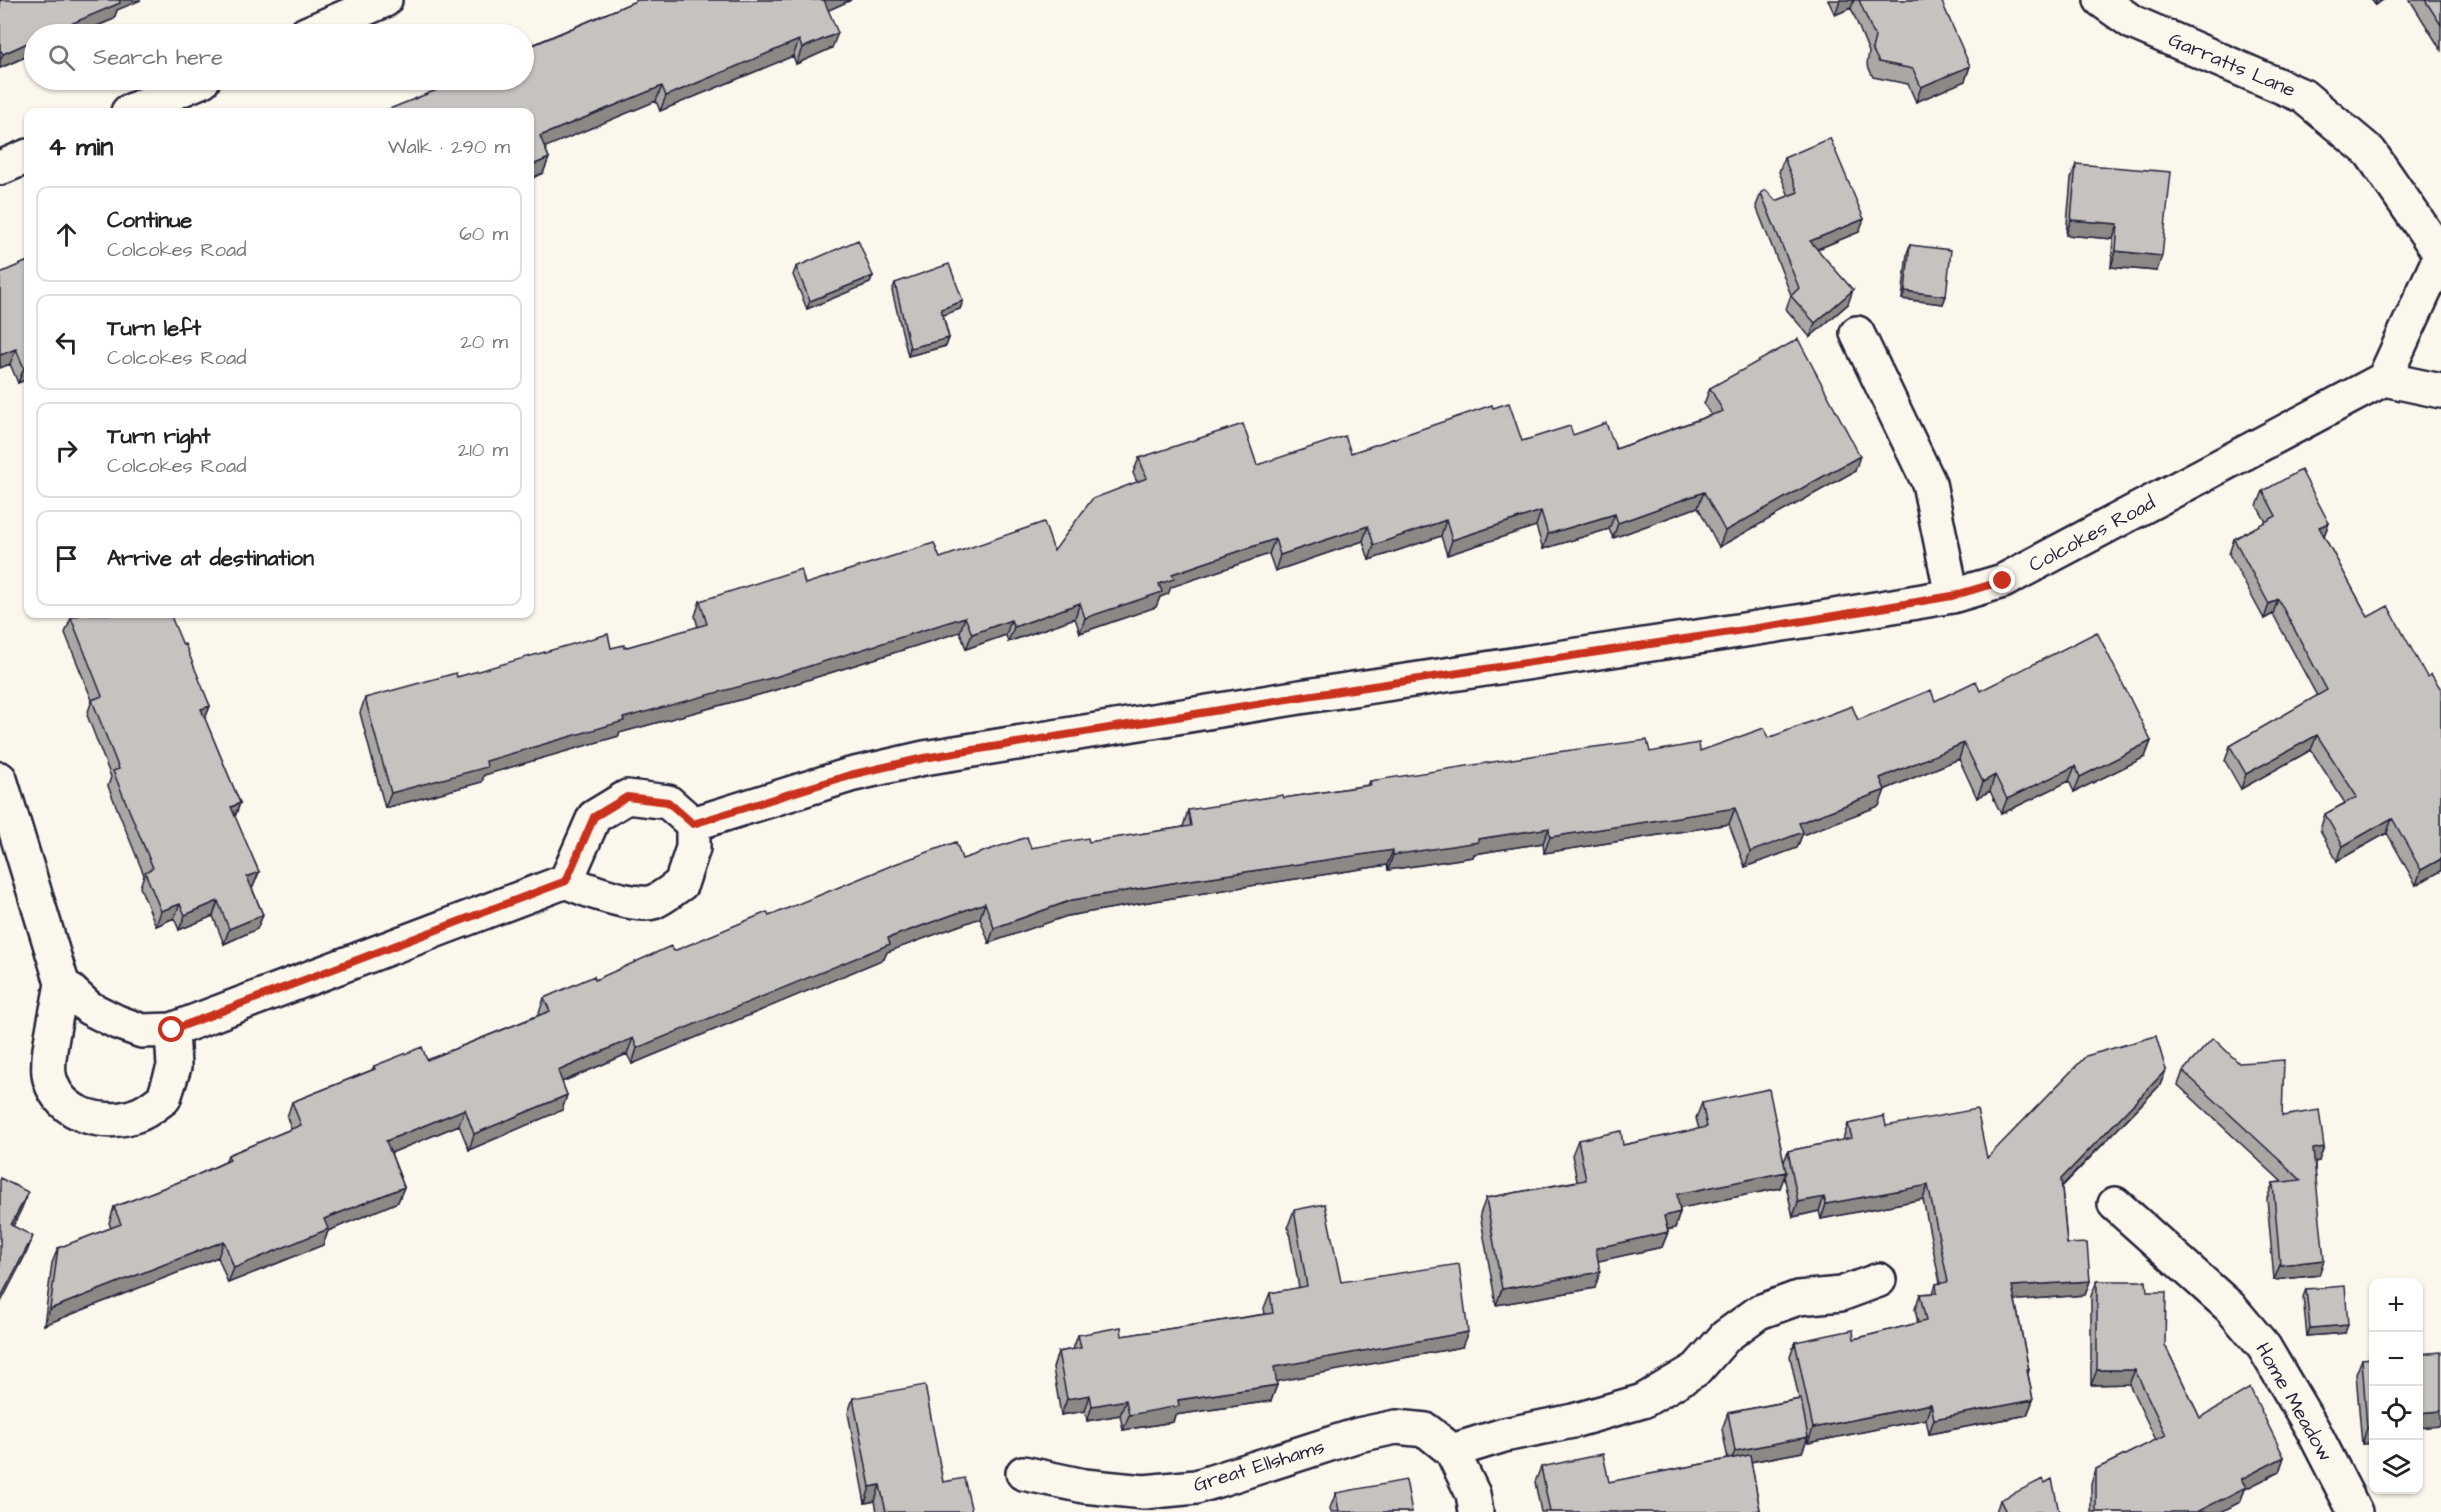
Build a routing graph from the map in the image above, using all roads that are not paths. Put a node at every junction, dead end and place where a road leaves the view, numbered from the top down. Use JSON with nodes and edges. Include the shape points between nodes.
{"nodes":[{"id":1,"x":385,"y":0,"type":"edge"},
{"id":2,"x":2101,"y":0,"type":"edge"},
{"id":3,"x":329,"y":24,"type":"edge"},
{"id":4,"x":180,"y":90,"type":"edge"},
{"id":5,"x":137,"y":108,"type":"edge"},
{"id":6,"x":24,"y":158,"type":"edge"},
{"id":7,"x":0,"y":168,"type":"edge"},
{"id":8,"x":2441,"y":255,"type":"edge"},
{"id":9,"x":1857,"y":333,"type":"dead end"},
{"id":10,"x":2384,"y":380,"type":"junction"},
{"id":11,"x":2441,"y":391,"type":"edge"},
{"id":12,"x":1952,"y":596,"type":"junction"},
{"id":13,"x":0,"y":778,"type":"edge"},
{"id":14,"x":693,"y":824,"type":"junction"},
{"id":15,"x":566,"y":881,"type":"junction"},
{"id":16,"x":62,"y":983,"type":"junction"},
{"id":17,"x":172,"y":1030,"type":"junction"},
{"id":18,"x":2115,"y":1204,"type":"dead end"},
{"id":19,"x":1878,"y":1280,"type":"dead end"},
{"id":20,"x":1452,"y":1451,"type":"junction"},
{"id":21,"x":1023,"y":1473,"type":"dead end"},
{"id":22,"x":1476,"y":1512,"type":"edge"},
{"id":23,"x":2355,"y":1512,"type":"edge"}],
"edges":[{"from":1,"to":3,"type":"street"},
{"from":2,"to":8,"type":"street","name":"Garratts Lane","via":[[2132,22],[2303,96],[2370,152]]},
{"from":4,"to":5,"type":"street"},
{"from":6,"to":7,"type":"street"},
{"from":8,"to":10,"type":"street"},
{"from":9,"to":12,"type":"street","via":[[1929,483]]},
{"from":10,"to":11,"type":"street"},
{"from":10,"to":12,"type":"street","name":"Colcokes Road","via":[[2003,581]]},
{"from":12,"to":14,"type":"street","name":"Colcokes Road","via":[[924,758],[850,775]]},
{"from":13,"to":16,"type":"street"},
{"from":14,"to":15,"type":"street","via":[[668,802],[627,797],[594,817]]},
{"from":14,"to":15,"type":"street","via":[[693,848],[681,884],[651,903],[589,892]]},
{"from":15,"to":17,"type":"street"},
{"from":16,"to":17,"type":"street","via":[[89,1008],[117,1022],[142,1031]]},
{"from":16,"to":17,"type":"street","via":[[49,1052],[50,1079],[63,1102],[86,1117],[114,1121],[138,1115],[164,1098],[174,1067]]},
{"from":18,"to":23,"type":"street","name":"Home Meadow","via":[[2230,1307],[2264,1347]]},
{"from":19,"to":20,"type":"street","via":[[1841,1294],[1798,1298],[1759,1312],[1726,1336],[1697,1369],[1643,1401]]},
{"from":20,"to":21,"type":"street","name":"Great Ellshams","via":[[1426,1430],[1396,1427],[1358,1435],[1196,1487],[1144,1492],[1084,1486]]},
{"from":20,"to":22,"type":"street","name":"Great Ellshams","via":[[1473,1494]]}]}
